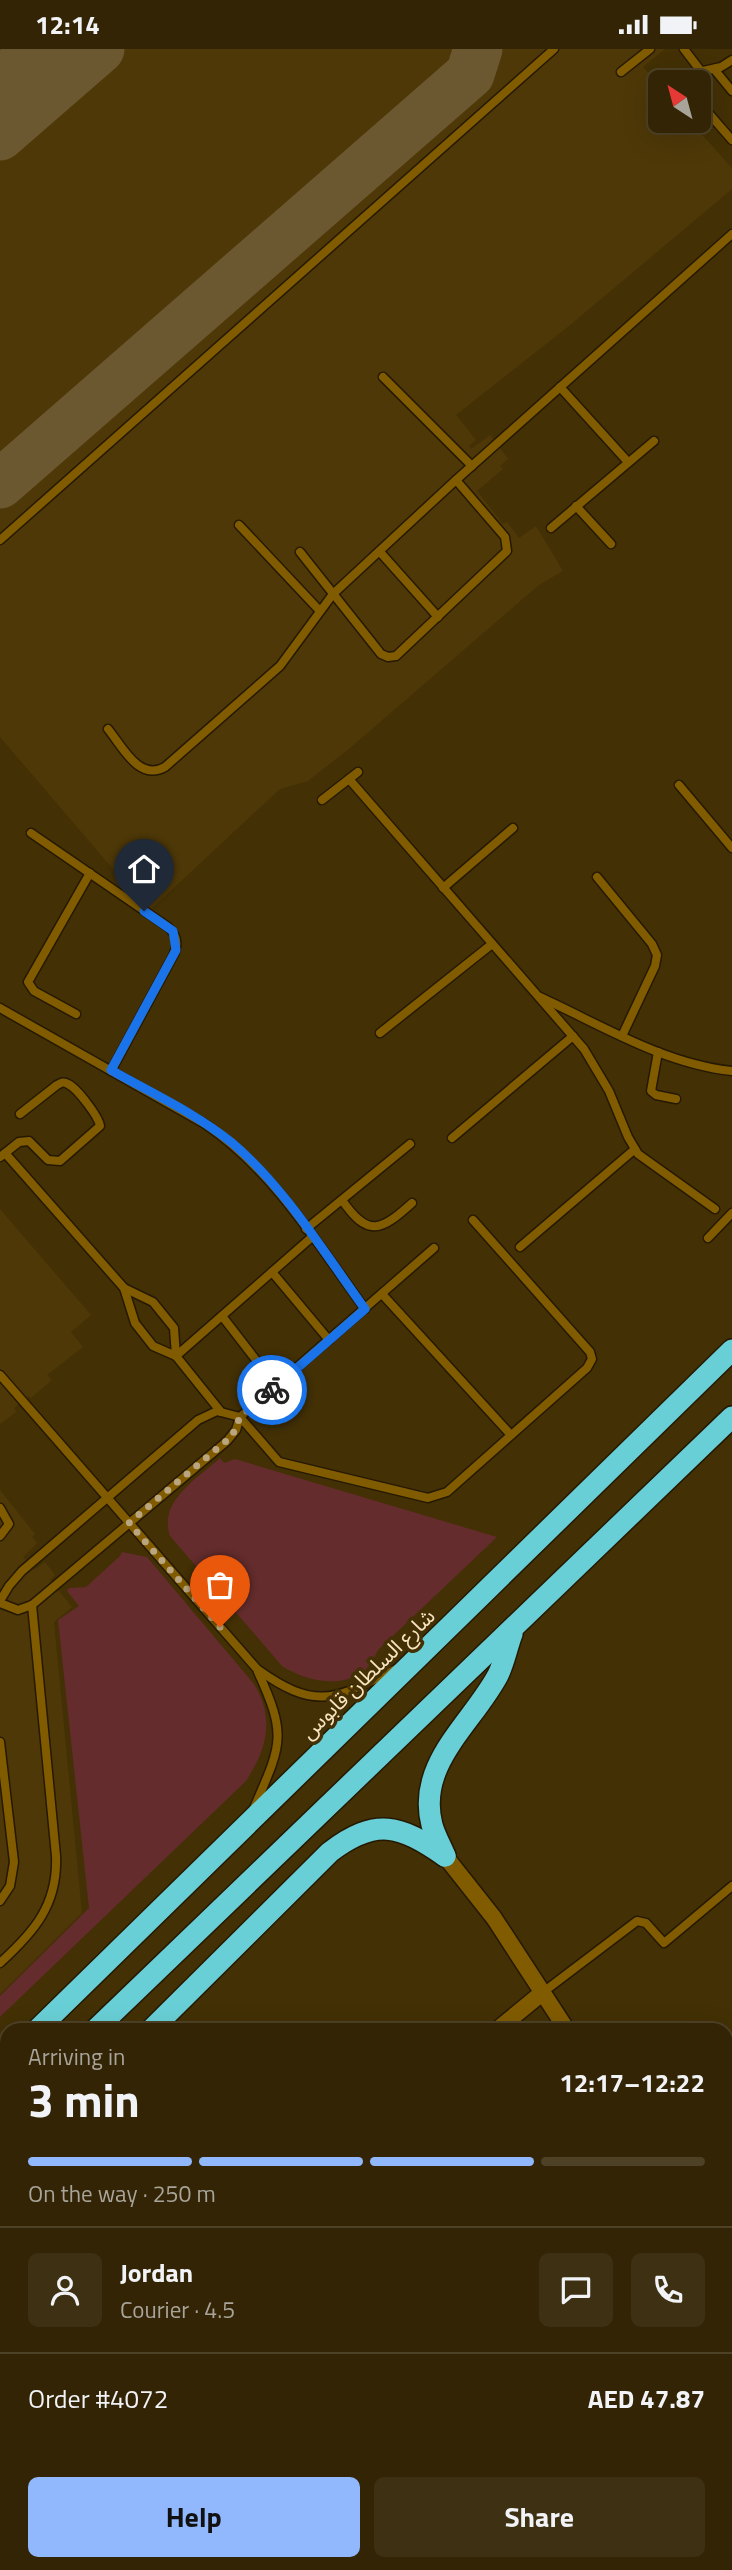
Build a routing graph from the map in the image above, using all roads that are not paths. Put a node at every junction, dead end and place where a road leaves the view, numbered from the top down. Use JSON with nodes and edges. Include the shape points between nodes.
{"nodes":[{"id":1,"x":554,"y":49,"type":"edge"},
{"id":2,"x":650,"y":49,"type":"edge"},
{"id":3,"x":684,"y":49,"type":"edge"},
{"id":4,"x":732,"y":60,"type":"edge"},
{"id":5,"x":714,"y":69,"type":"junction"},
{"id":6,"x":700,"y":70,"type":"joint"},
{"id":7,"x":621,"y":72,"type":"dead end"},
{"id":8,"x":732,"y":91,"type":"edge"},
{"id":9,"x":711,"y":116,"type":"edge"},
{"id":10,"x":732,"y":140,"type":"edge"},
{"id":11,"x":732,"y":234,"type":"edge"},
{"id":12,"x":383,"y":377,"type":"dead end"},
{"id":13,"x":560,"y":387,"type":"junction"},
{"id":14,"x":654,"y":441,"type":"dead end"},
{"id":15,"x":628,"y":462,"type":"junction"},
{"id":16,"x":472,"y":466,"type":"junction"},
{"id":17,"x":456,"y":480,"type":"junction"},
{"id":18,"x":576,"y":506,"type":"junction"},
{"id":19,"x":239,"y":525,"type":"dead end"},
{"id":20,"x":551,"y":528,"type":"dead end"},
{"id":21,"x":0,"y":540,"type":"edge"},
{"id":22,"x":611,"y":544,"type":"dead end"},
{"id":23,"x":300,"y":552,"type":"dead end"},
{"id":24,"x":380,"y":552,"type":"junction"},
{"id":25,"x":334,"y":594,"type":"junction"},
{"id":26,"x":319,"y":610,"type":"junction"},
{"id":27,"x":438,"y":617,"type":"junction"},
{"id":28,"x":108,"y":729,"type":"dead end"},
{"id":29,"x":358,"y":772,"type":"dead end"},
{"id":30,"x":349,"y":779,"type":"junction"},
{"id":31,"x":678,"y":785,"type":"dead end"},
{"id":32,"x":322,"y":800,"type":"dead end"},
{"id":33,"x":513,"y":828,"type":"dead end"},
{"id":34,"x":31,"y":833,"type":"dead end"},
{"id":35,"x":732,"y":848,"type":"edge"},
{"id":36,"x":90,"y":873,"type":"junction"},
{"id":37,"x":597,"y":877,"type":"dead end"},
{"id":38,"x":443,"y":888,"type":"junction"},
{"id":39,"x":492,"y":944,"type":"junction"},
{"id":40,"x":537,"y":996,"type":"junction"},
{"id":41,"x":0,"y":1008,"type":"edge"},
{"id":42,"x":76,"y":1014,"type":"dead end"},
{"id":43,"x":380,"y":1033,"type":"dead end"},
{"id":44,"x":622,"y":1035,"type":"junction"},
{"id":45,"x":573,"y":1036,"type":"junction"},
{"id":46,"x":658,"y":1052,"type":"junction"},
{"id":47,"x":111,"y":1070,"type":"junction"},
{"id":48,"x":732,"y":1071,"type":"edge"},
{"id":49,"x":677,"y":1099,"type":"dead end"},
{"id":50,"x":20,"y":1114,"type":"dead end"},
{"id":51,"x":452,"y":1138,"type":"dead end"},
{"id":52,"x":411,"y":1144,"type":"dead end"},
{"id":53,"x":635,"y":1149,"type":"junction"},
{"id":54,"x":2,"y":1155,"type":"edge"},
{"id":55,"x":342,"y":1200,"type":"junction"},
{"id":56,"x":412,"y":1203,"type":"dead end"},
{"id":57,"x":715,"y":1209,"type":"dead end"},
{"id":58,"x":732,"y":1213,"type":"edge"},
{"id":59,"x":473,"y":1220,"type":"dead end"},
{"id":60,"x":309,"y":1233,"type":"junction"},
{"id":61,"x":708,"y":1238,"type":"dead end"},
{"id":62,"x":520,"y":1247,"type":"dead end"},
{"id":63,"x":434,"y":1248,"type":"dead end"},
{"id":64,"x":272,"y":1272,"type":"junction"},
{"id":65,"x":124,"y":1288,"type":"junction"},
{"id":66,"x":382,"y":1294,"type":"junction"},
{"id":67,"x":365,"y":1309,"type":"junction"},
{"id":68,"x":222,"y":1315,"type":"junction"},
{"id":69,"x":329,"y":1340,"type":"junction"},
{"id":70,"x":732,"y":1350,"type":"edge"},
{"id":71,"x":176,"y":1356,"type":"junction"},
{"id":72,"x":0,"y":1375,"type":"edge"},
{"id":73,"x":276,"y":1386,"type":"junction"},
{"id":74,"x":221,"y":1412,"type":"junction"},
{"id":75,"x":240,"y":1417,"type":"junction"},
{"id":76,"x":732,"y":1417,"type":"edge"},
{"id":77,"x":511,"y":1435,"type":"junction"},
{"id":78,"x":107,"y":1498,"type":"junction"},
{"id":79,"x":0,"y":1508,"type":"edge"},
{"id":80,"x":129,"y":1523,"type":"junction"},
{"id":81,"x":0,"y":1536,"type":"edge"},
{"id":82,"x":0,"y":1602,"type":"edge"},
{"id":83,"x":32,"y":1605,"type":"junction"},
{"id":84,"x":513,"y":1630,"type":"junction"},
{"id":85,"x":421,"y":1656,"type":"junction"},
{"id":86,"x":257,"y":1669,"type":"junction"},
{"id":87,"x":0,"y":1742,"type":"edge"},
{"id":88,"x":1,"y":1756,"type":"edge"},
{"id":89,"x":247,"y":1826,"type":"junction"},
{"id":90,"x":445,"y":1856,"type":"junction"},
{"id":91,"x":732,"y":1886,"type":"edge"},
{"id":92,"x":0,"y":1901,"type":"edge"},
{"id":93,"x":0,"y":1962,"type":"edge"},
{"id":94,"x":541,"y":1993,"type":"junction"},
{"id":95,"x":44,"y":2023,"type":"edge"},
{"id":96,"x":102,"y":2023,"type":"edge"},
{"id":97,"x":158,"y":2023,"type":"edge"},
{"id":98,"x":505,"y":2023,"type":"edge"},
{"id":99,"x":562,"y":2023,"type":"edge"}],
"edges":[{"from":1,"to":21,"type":"lane"},
{"from":2,"to":7,"type":"lane"},
{"from":3,"to":6,"type":"lane"},
{"from":4,"to":5,"type":"lane"},
{"from":5,"to":6,"type":"lane"},
{"from":5,"to":8,"type":"lane"},
{"from":9,"to":10,"type":"lane"},
{"from":11,"to":13,"type":"lane"},
{"from":12,"to":16,"type":"lane"},
{"from":13,"to":15,"type":"lane"},
{"from":13,"to":16,"type":"lane"},
{"from":14,"to":15,"type":"lane"},
{"from":15,"to":18,"type":"lane"},
{"from":16,"to":17,"type":"lane"},
{"from":17,"to":24,"type":"lane"},
{"from":17,"to":27,"type":"lane","via":[[505,537],[508,548]]},
{"from":18,"to":20,"type":"lane"},
{"from":18,"to":22,"type":"lane"},
{"from":19,"to":26,"type":"lane"},
{"from":23,"to":25,"type":"lane"},
{"from":24,"to":25,"type":"lane"},
{"from":24,"to":27,"type":"lane"},
{"from":25,"to":26,"type":"lane"},
{"from":25,"to":27,"type":"lane","via":[[388,657],[397,656]]},
{"from":26,"to":28,"type":"lane","via":[[280,666],[159,770],[148,771],[138,765]]},
{"from":29,"to":30,"type":"lane"},
{"from":30,"to":32,"type":"lane"},
{"from":30,"to":38,"type":"lane"},
{"from":31,"to":35,"type":"lane"},
{"from":33,"to":38,"type":"lane"},
{"from":34,"to":36,"type":"lane"},
{"from":36,"to":42,"type":"lane","via":[[28,982],[31,989]]},
{"from":36,"to":47,"type":"lane","via":[[173,931],[177,943]]},
{"from":37,"to":44,"type":"lane","via":[[657,955]]},
{"from":38,"to":39,"type":"lane"},
{"from":39,"to":40,"type":"lane"},
{"from":39,"to":43,"type":"lane"},
{"from":40,"to":44,"type":"lane"},
{"from":40,"to":45,"type":"lane"},
{"from":41,"to":47,"type":"lane"},
{"from":44,"to":46,"type":"lane"},
{"from":45,"to":51,"type":"lane"},
{"from":45,"to":53,"type":"lane","via":[[609,1091]]},
{"from":46,"to":48,"type":"lane"},
{"from":46,"to":49,"type":"lane","via":[[651,1091]]},
{"from":47,"to":60,"type":"lane","via":[[232,1143],[267,1178]]},
{"from":50,"to":54,"type":"lane","via":[[64,1083],[71,1085],[97,1116],[100,1126],[60,1161],[48,1160],[29,1141],[19,1142]]},
{"from":52,"to":55,"type":"lane"},
{"from":53,"to":57,"type":"lane"},
{"from":53,"to":62,"type":"lane"},
{"from":54,"to":65,"type":"lane"},
{"from":55,"to":56,"type":"lane","via":[[357,1220],[371,1227],[390,1223]]},
{"from":55,"to":60,"type":"lane"},
{"from":58,"to":61,"type":"lane"},
{"from":59,"to":77,"type":"lane","via":[[592,1355],[587,1368]]},
{"from":60,"to":64,"type":"lane"},
{"from":60,"to":67,"type":"lane"},
{"from":63,"to":66,"type":"lane"},
{"from":64,"to":68,"type":"lane"},
{"from":64,"to":69,"type":"lane"},
{"from":65,"to":71,"type":"lane","via":[[135,1324],[153,1346]]},
{"from":65,"to":71,"type":"lane","via":[[150,1299],[171,1324],[176,1333]]},
{"from":66,"to":67,"type":"lane"},
{"from":66,"to":77,"type":"lane"},
{"from":67,"to":69,"type":"lane"},
{"from":68,"to":71,"type":"lane"},
{"from":68,"to":73,"type":"lane"},
{"from":69,"to":73,"type":"lane"},
{"from":70,"to":85,"type":"highway","name":"شارع السلطان قابوس"},
{"from":71,"to":74,"type":"lane"},
{"from":72,"to":78,"type":"lane"},
{"from":73,"to":75,"type":"lane"},
{"from":74,"to":75,"type":"lane"},
{"from":74,"to":78,"type":"lane","via":[[198,1420]]},
{"from":75,"to":77,"type":"lane","via":[[279,1462],[428,1498],[447,1492]]},
{"from":75,"to":80,"type":"lane","via":[[232,1436]]},
{"from":76,"to":84,"type":"highway"},
{"from":78,"to":80,"type":"lane"},
{"from":78,"to":82,"type":"lane","via":[[15,1578]]},
{"from":79,"to":81,"type":"lane","via":[[9,1524]]},
{"from":80,"to":83,"type":"lane"},
{"from":80,"to":86,"type":"lane"},
{"from":82,"to":83,"type":"lane","via":[[18,1610]]},
{"from":83,"to":93,"type":"lane","via":[[55,1882],[49,1906],[36,1928]]},
{"from":84,"to":90,"type":"highway","via":[[498,1675],[432,1777],[432,1826]]},
{"from":84,"to":96,"type":"highway"},
{"from":85,"to":86,"type":"lane","via":[[354,1690],[328,1697],[294,1692]]},
{"from":85,"to":89,"type":"highway","name":"شارع السلطان قابوس"},
{"from":86,"to":89,"type":"lane","via":[[275,1710],[279,1733],[275,1757]]},
{"from":87,"to":88,"type":"lane"},
{"from":88,"to":92,"type":"lane","via":[[14,1862],[10,1886]]},
{"from":89,"to":95,"type":"highway","name":"شارع السلطان قابوس"},
{"from":90,"to":94,"type":"street","via":[[494,1918]]},
{"from":90,"to":97,"type":"highway","via":[[419,1838],[392,1829],[369,1831],[344,1842]]},
{"from":91,"to":94,"type":"lane","via":[[664,1943],[646,1923],[637,1921]]},
{"from":94,"to":98,"type":"street"},
{"from":94,"to":99,"type":"street"}]}
